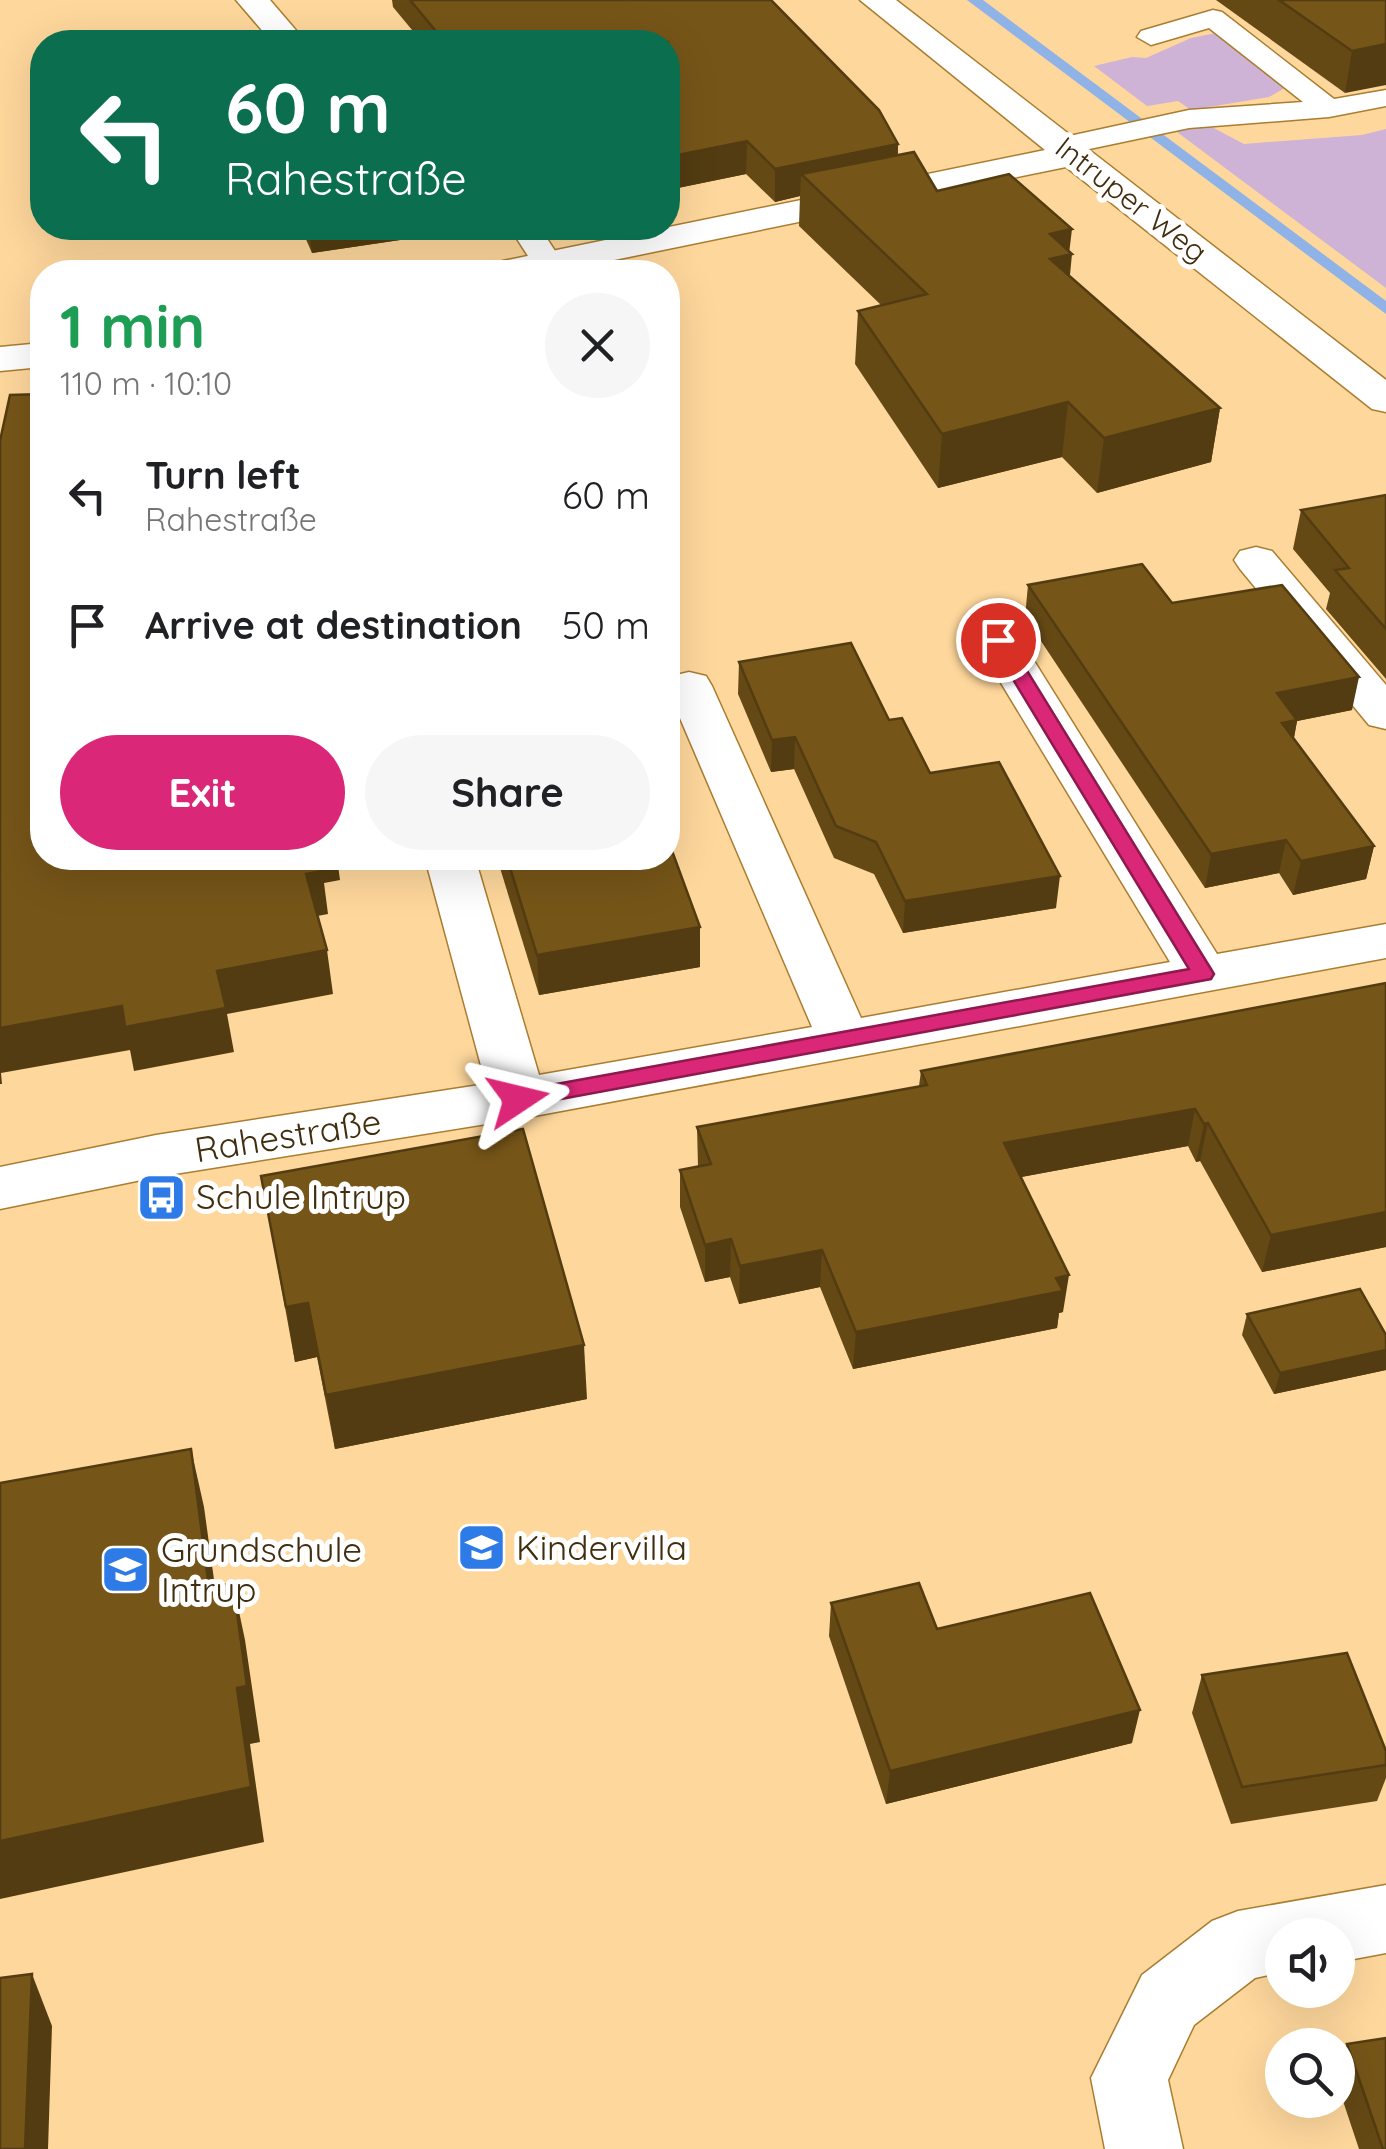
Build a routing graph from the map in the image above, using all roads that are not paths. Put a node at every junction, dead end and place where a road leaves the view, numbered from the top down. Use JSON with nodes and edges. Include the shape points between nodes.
{"nodes":[{"id":1,"x":252,"y":0,"type":"edge"},
{"id":2,"x":876,"y":0,"type":"edge"},
{"id":3,"x":278,"y":30,"type":"edge"},
{"id":4,"x":1151,"y":37,"type":"dead end"},
{"id":5,"x":1386,"y":98,"type":"edge"},
{"id":6,"x":1329,"y":109,"type":"junction"},
{"id":7,"x":1067,"y":150,"type":"junction"},
{"id":8,"x":680,"y":234,"type":"edge"},
{"id":9,"x":654,"y":240,"type":"edge"},
{"id":10,"x":562,"y":260,"type":"edge"},
{"id":11,"x":30,"y":355,"type":"edge"},
{"id":12,"x":0,"y":359,"type":"edge"},
{"id":13,"x":1386,"y":400,"type":"edge"},
{"id":14,"x":1256,"y":560,"type":"dead end"},
{"id":15,"x":998,"y":640,"type":"dead end"},
{"id":16,"x":689,"y":686,"type":"dead end"},
{"id":17,"x":1386,"y":716,"type":"edge"},
{"id":18,"x":453,"y":870,"type":"edge"},
{"id":19,"x":1386,"y":941,"type":"edge"},
{"id":20,"x":1203,"y":974,"type":"junction"},
{"id":21,"x":844,"y":1040,"type":"junction"},
{"id":22,"x":518,"y":1099,"type":"junction"},
{"id":23,"x":0,"y":1188,"type":"edge"},
{"id":24,"x":1386,"y":1919,"type":"edge"},
{"id":25,"x":1355,"y":1925,"type":"edge"},
{"id":26,"x":1265,"y":1941,"type":"edge"},
{"id":27,"x":1144,"y":2149,"type":"edge"}],
"edges":[{"from":1,"to":3,"type":"street"},
{"from":2,"to":7,"type":"street","name":"Intruper Weg"},
{"from":4,"to":6,"type":"lane","via":[[1213,18]]},
{"from":5,"to":6,"type":"lane"},
{"from":6,"to":7,"type":"lane","via":[[1170,122]]},
{"from":7,"to":8,"type":"street"},
{"from":7,"to":13,"type":"street","name":"Intruper Weg"},
{"from":9,"to":10,"type":"street"},
{"from":11,"to":12,"type":"street"},
{"from":14,"to":17,"type":"street"},
{"from":15,"to":20,"type":"street"},
{"from":16,"to":21,"type":"street"},
{"from":18,"to":22,"type":"street"},
{"from":19,"to":20,"type":"street","name":"Rahestraße"},
{"from":20,"to":21,"type":"street","name":"Rahestraße"},
{"from":21,"to":22,"type":"street","name":"Rahestraße"},
{"from":22,"to":23,"type":"street","name":"Rahestraße","via":[[156,1156]]},
{"from":24,"to":25,"type":"street"},
{"from":26,"to":27,"type":"street","via":[[1238,1946],[1168,2000],[1129,2078]]}]}
